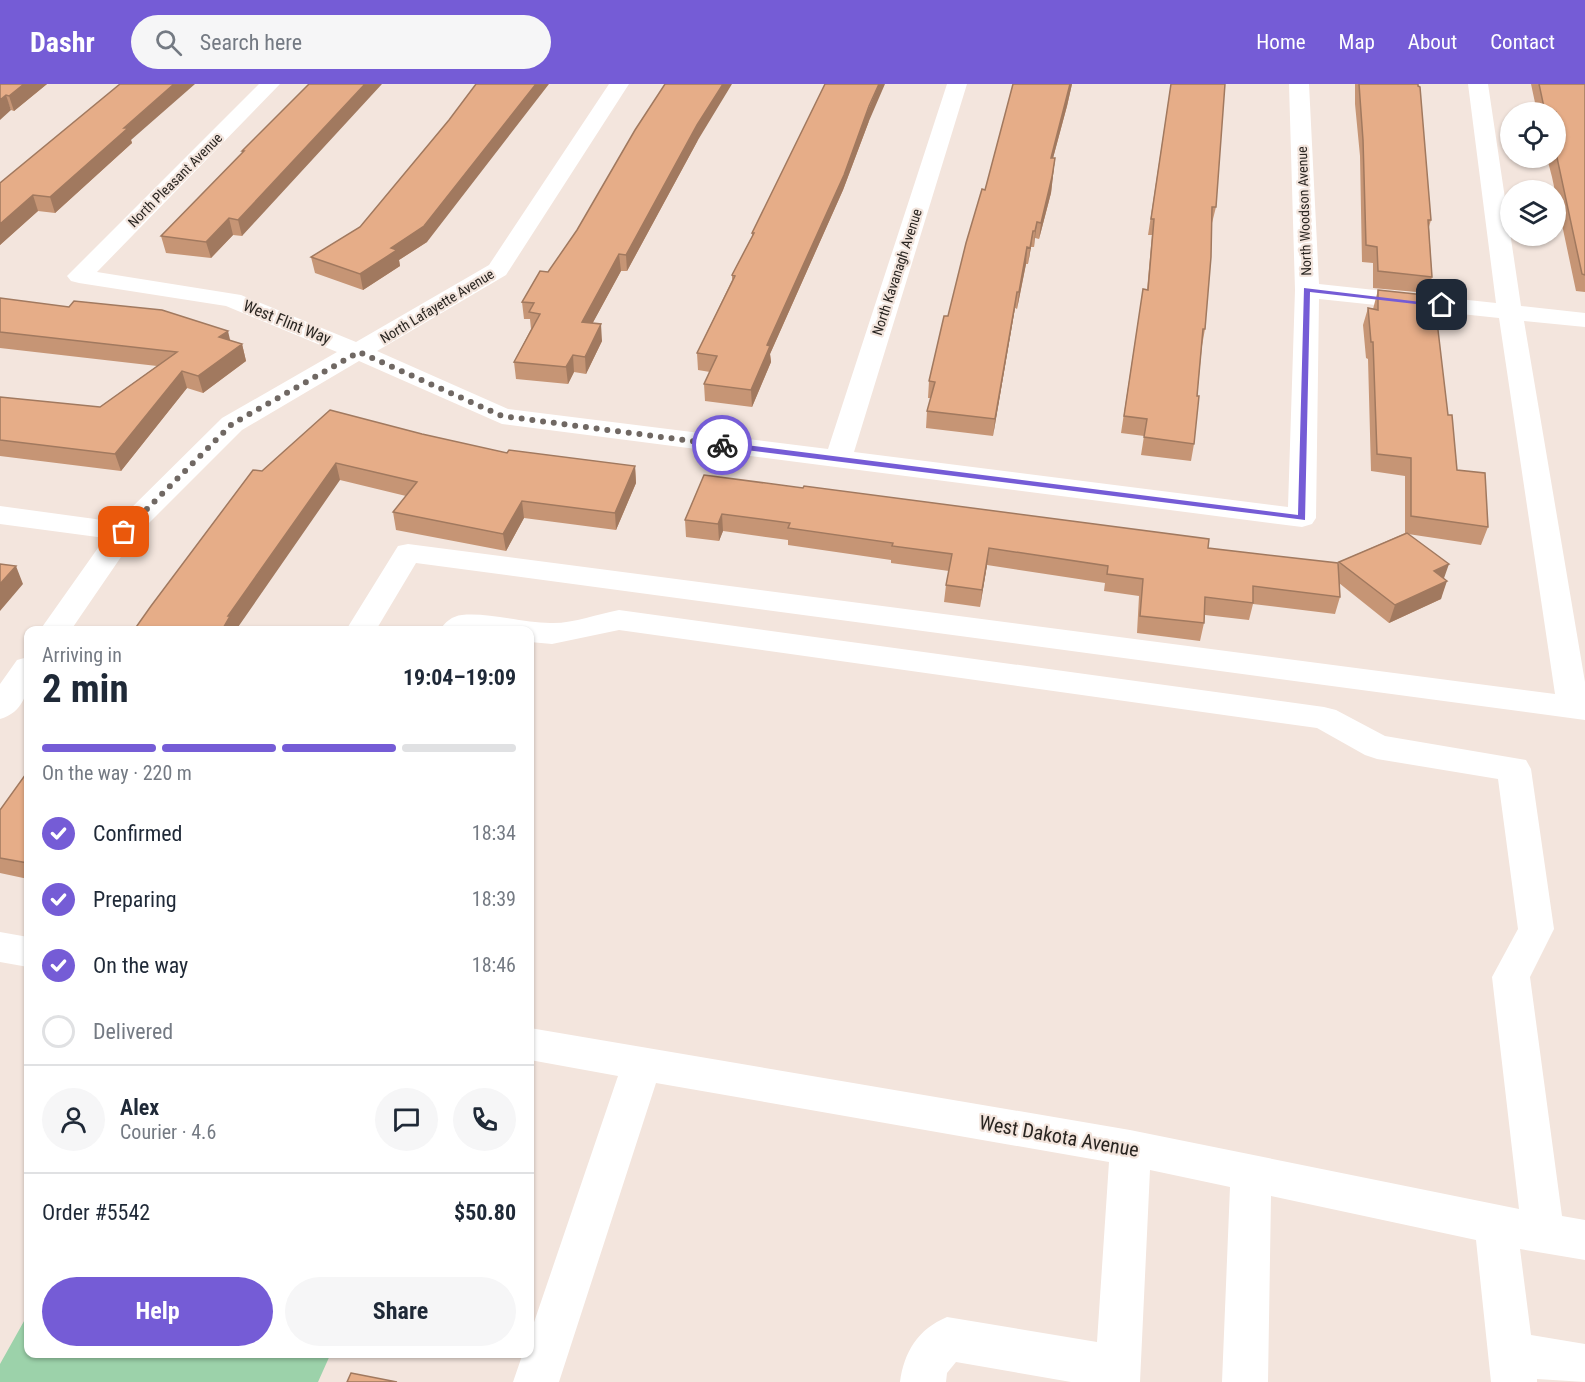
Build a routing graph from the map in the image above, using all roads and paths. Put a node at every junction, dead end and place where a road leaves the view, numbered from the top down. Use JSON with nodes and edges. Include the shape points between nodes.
{"nodes":[{"id":1,"x":270,"y":84,"type":"edge"},
{"id":2,"x":619,"y":84,"type":"edge"},
{"id":3,"x":957,"y":84,"type":"edge"},
{"id":4,"x":1299,"y":84,"type":"edge"},
{"id":5,"x":1478,"y":84,"type":"edge"},
{"id":6,"x":79,"y":276,"type":"joint"},
{"id":7,"x":1307,"y":290,"type":"junction"},
{"id":8,"x":1510,"y":312,"type":"junction"},
{"id":9,"x":1585,"y":320,"type":"edge"},
{"id":10,"x":359,"y":352,"type":"junction"},
{"id":11,"x":838,"y":460,"type":"junction"},
{"id":12,"x":0,"y":514,"type":"edge"},
{"id":13,"x":1302,"y":519,"type":"joint"},
{"id":14,"x":124,"y":532,"type":"junction"},
{"id":15,"x":58,"y":626,"type":"edge"},
{"id":16,"x":363,"y":626,"type":"edge"},
{"id":17,"x":534,"y":632,"type":"edge"},
{"id":18,"x":24,"y":673,"type":"edge"},
{"id":19,"x":2,"y":703,"type":"edge"},
{"id":20,"x":1579,"y":708,"type":"edge"},
{"id":21,"x":0,"y":947,"type":"edge"},
{"id":22,"x":24,"y":951,"type":"edge"},
{"id":23,"x":534,"y":1045,"type":"edge"},
{"id":24,"x":642,"y":1064,"type":"junction"},
{"id":25,"x":1130,"y":1148,"type":"junction"},
{"id":26,"x":1251,"y":1172,"type":"junction"},
{"id":27,"x":1496,"y":1225,"type":"junction"},
{"id":28,"x":1543,"y":1232,"type":"junction"},
{"id":29,"x":1585,"y":1240,"type":"edge"},
{"id":30,"x":1585,"y":1366,"type":"edge"},
{"id":31,"x":1513,"y":1368,"type":"edge"},
{"id":32,"x":1118,"y":1375,"type":"edge"},
{"id":33,"x":536,"y":1382,"type":"edge"},
{"id":34,"x":923,"y":1382,"type":"edge"},
{"id":35,"x":1245,"y":1382,"type":"edge"}],
"edges":[{"from":1,"to":6,"type":"street","name":"North Pleasant Avenue"},
{"from":2,"to":10,"type":"street","name":"North Lafayette Avenue","via":[[498,270]]},
{"from":3,"to":11,"type":"street","name":"North Kavanagh Avenue"},
{"from":4,"to":7,"type":"street","name":"North Woodson Avenue"},
{"from":5,"to":8,"type":"street"},
{"from":6,"to":10,"type":"street","name":"West Flint Way","via":[[232,300]]},
{"from":7,"to":8,"type":"street"},
{"from":7,"to":13,"type":"street","name":"North Woodson Avenue"},
{"from":8,"to":9,"type":"street"},
{"from":8,"to":20,"type":"street"},
{"from":10,"to":11,"type":"street","name":"West Flint Way","via":[[502,416]]},
{"from":10,"to":14,"type":"street","name":"North Lafayette Avenue","via":[[232,424]]},
{"from":11,"to":13,"type":"street","name":"West Flint Way"},
{"from":12,"to":14,"type":"street"},
{"from":14,"to":15,"type":"street","name":"North Lafayette Avenue"},
{"from":16,"to":20,"type":"street","via":[[408,553]]},
{"from":17,"to":28,"type":"street","via":[[552,634],[619,620],[1324,718],[1377,747],[1514,769],[1536,929],[1511,977]]},
{"from":18,"to":19,"type":"street"},
{"from":21,"to":22,"type":"street"},
{"from":23,"to":24,"type":"street","name":"West Dakota Avenue"},
{"from":24,"to":25,"type":"street","name":"West Dakota Avenue"},
{"from":24,"to":33,"type":"street"},
{"from":25,"to":26,"type":"street","name":"West Dakota Avenue"},
{"from":25,"to":32,"type":"street"},
{"from":26,"to":27,"type":"street","name":"West Dakota Avenue"},
{"from":26,"to":35,"type":"street"},
{"from":27,"to":28,"type":"street","name":"West Dakota Avenue"},
{"from":27,"to":31,"type":"street"},
{"from":28,"to":29,"type":"street","name":"West Dakota Avenue"},
{"from":30,"to":31,"type":"street"},
{"from":32,"to":34,"type":"street","via":[[946,1339],[925,1364]]}]}
